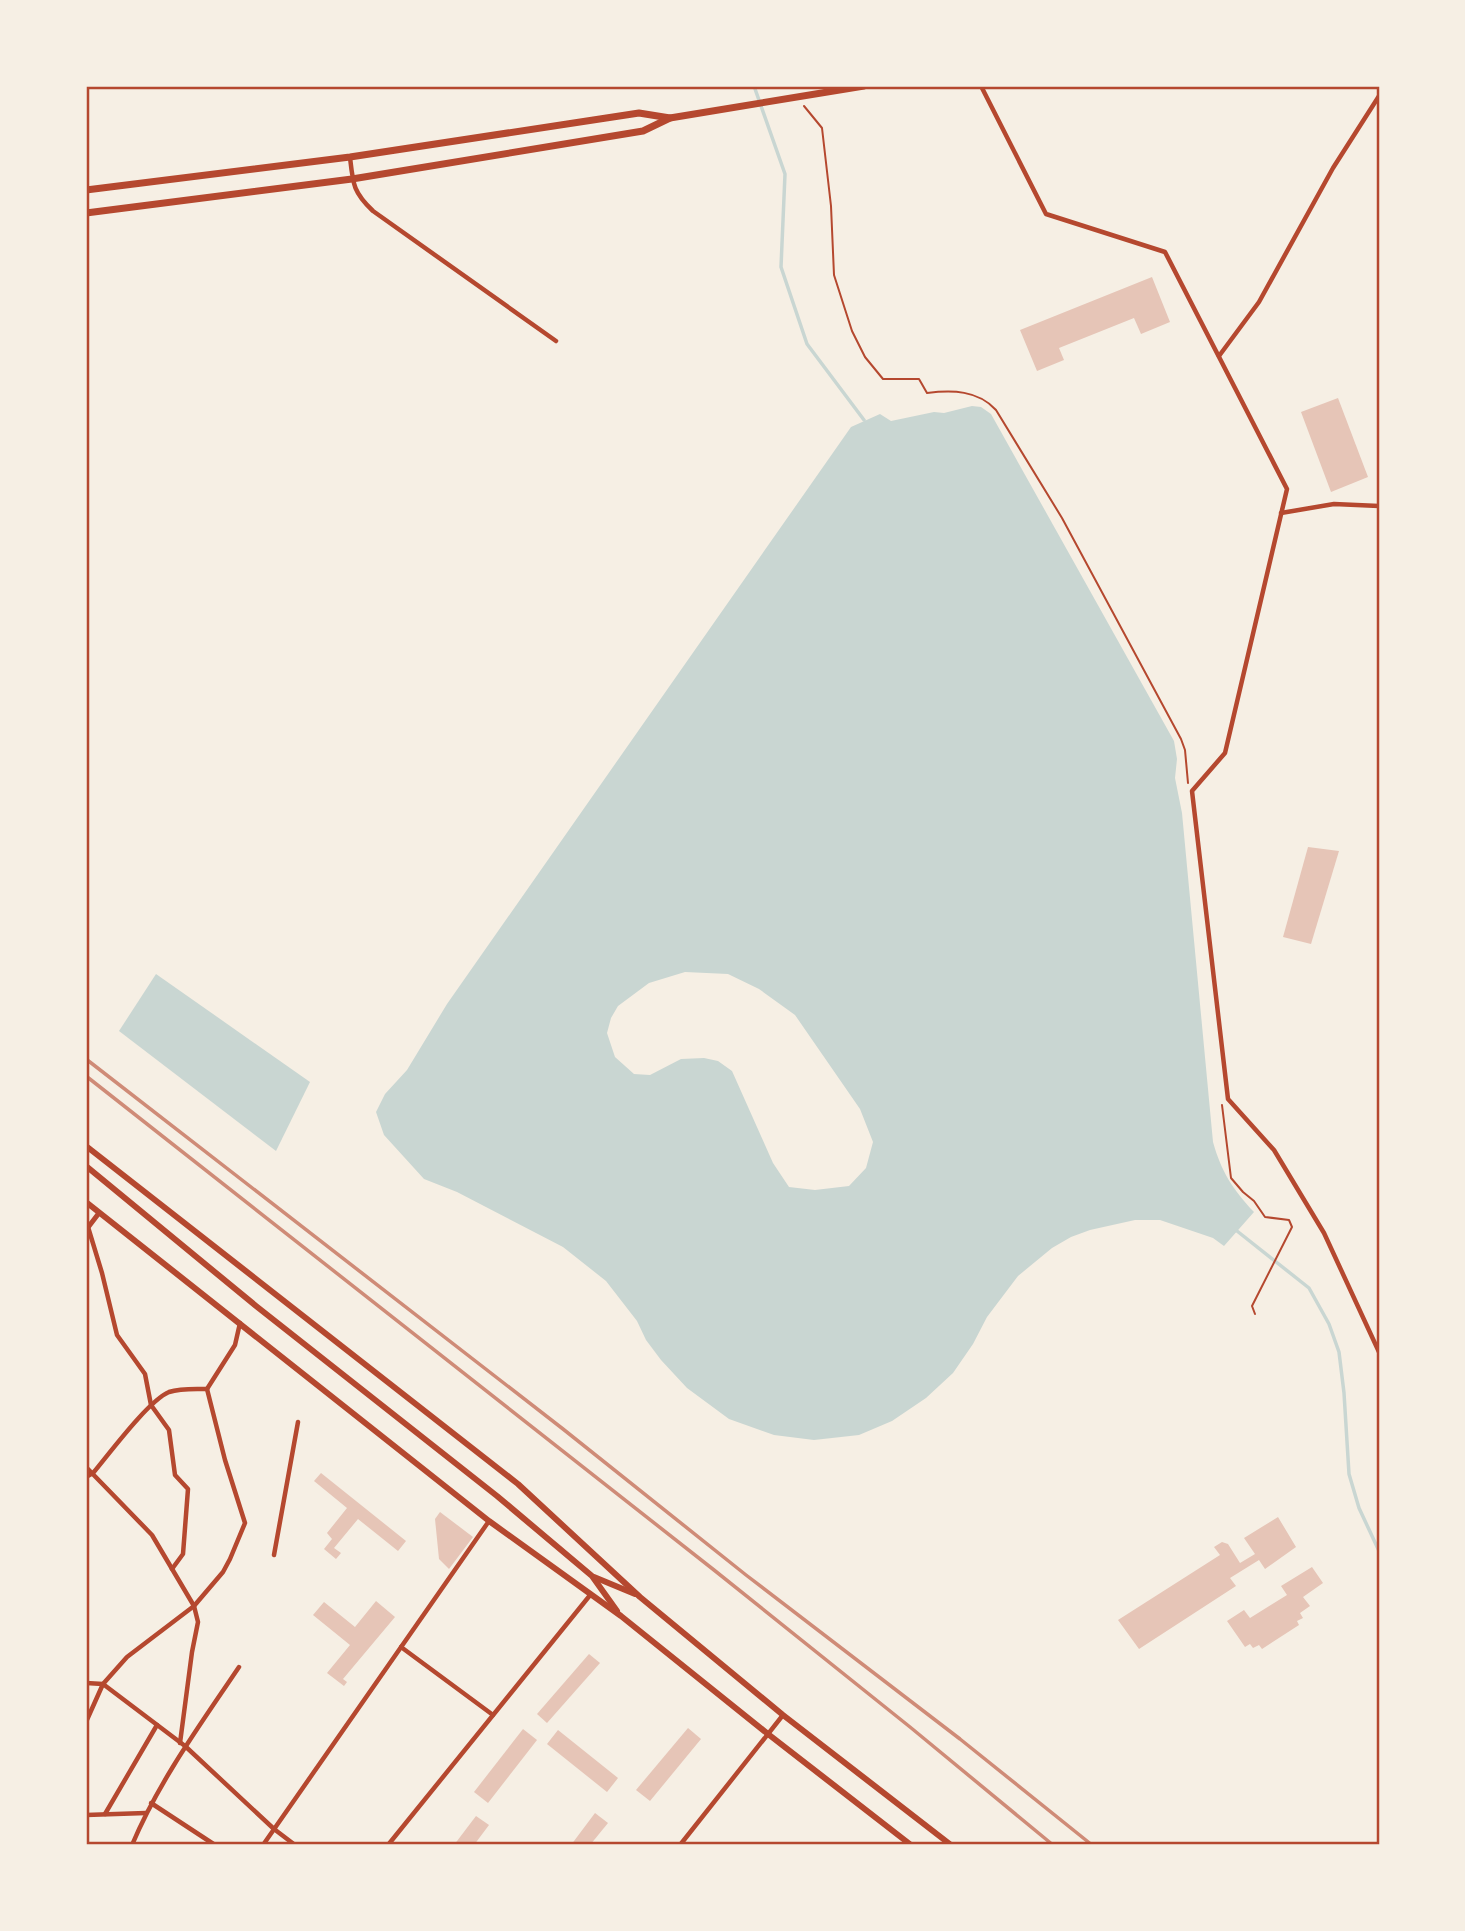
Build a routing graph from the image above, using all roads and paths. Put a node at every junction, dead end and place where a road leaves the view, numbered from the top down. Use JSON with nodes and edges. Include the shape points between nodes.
{"nodes":[{"id":1,"x":864,"y":86,"type":"edge"},
{"id":2,"x":981,"y":86,"type":"edge"},
{"id":3,"x":835,"y":88,"type":"edge"},
{"id":4,"x":1379,"y":96,"type":"edge"},
{"id":5,"x":804,"y":107,"type":"dead end"},
{"id":6,"x":670,"y":118,"type":"junction"},
{"id":7,"x":350,"y":158,"type":"junction"},
{"id":8,"x":352,"y":179,"type":"junction"},
{"id":9,"x":86,"y":190,"type":"edge"},
{"id":10,"x":86,"y":213,"type":"edge"},
{"id":11,"x":556,"y":341,"type":"dead end"},
{"id":12,"x":1219,"y":356,"type":"junction"},
{"id":13,"x":1379,"y":506,"type":"edge"},
{"id":14,"x":1281,"y":513,"type":"junction"},
{"id":15,"x":1188,"y":790,"type":"dead end"},
{"id":16,"x":1223,"y":1105,"type":"dead end"},
{"id":17,"x":86,"y":1146,"type":"edge"},
{"id":18,"x":86,"y":1166,"type":"edge"},
{"id":19,"x":86,"y":1202,"type":"edge"},
{"id":20,"x":99,"y":1213,"type":"junction"},
{"id":21,"x":87,"y":1228,"type":"edge"},
{"id":22,"x":1255,"y":1314,"type":"dead end"},
{"id":23,"x":240,"y":1323,"type":"junction"},
{"id":24,"x":1379,"y":1352,"type":"edge"},
{"id":25,"x":207,"y":1389,"type":"junction"},
{"id":26,"x":151,"y":1405,"type":"junction"},
{"id":27,"x":298,"y":1422,"type":"dead end"},
{"id":28,"x":86,"y":1467,"type":"edge"},
{"id":29,"x":93,"y":1473,"type":"junction"},
{"id":30,"x":86,"y":1477,"type":"edge"},
{"id":31,"x":489,"y":1521,"type":"junction"},
{"id":32,"x":274,"y":1555,"type":"dead end"},
{"id":33,"x":172,"y":1569,"type":"junction"},
{"id":34,"x":592,"y":1576,"type":"junction"},
{"id":35,"x":591,"y":1594,"type":"junction"},
{"id":36,"x":640,"y":1597,"type":"junction"},
{"id":37,"x":194,"y":1606,"type":"junction"},
{"id":38,"x":621,"y":1616,"type":"junction"},
{"id":39,"x":401,"y":1647,"type":"junction"},
{"id":40,"x":239,"y":1667,"type":"dead end"},
{"id":41,"x":86,"y":1683,"type":"edge"},
{"id":42,"x":103,"y":1684,"type":"junction"},
{"id":43,"x":493,"y":1715,"type":"junction"},
{"id":44,"x":783,"y":1715,"type":"junction"},
{"id":45,"x":86,"y":1722,"type":"edge"},
{"id":46,"x":157,"y":1725,"type":"junction"},
{"id":47,"x":768,"y":1734,"type":"junction"},
{"id":48,"x":182,"y":1744,"type":"junction"},
{"id":49,"x":151,"y":1803,"type":"junction"},
{"id":50,"x":146,"y":1813,"type":"junction"},
{"id":51,"x":105,"y":1814,"type":"junction"},
{"id":52,"x":86,"y":1815,"type":"edge"},
{"id":53,"x":274,"y":1829,"type":"junction"},
{"id":54,"x":132,"y":1845,"type":"edge"},
{"id":55,"x":215,"y":1845,"type":"edge"},
{"id":56,"x":263,"y":1845,"type":"edge"},
{"id":57,"x":295,"y":1845,"type":"edge"},
{"id":58,"x":388,"y":1845,"type":"edge"},
{"id":59,"x":680,"y":1845,"type":"edge"},
{"id":60,"x":911,"y":1845,"type":"edge"},
{"id":61,"x":951,"y":1845,"type":"edge"}],
"edges":[{"from":1,"to":3,"type":"main road"},
{"from":2,"to":12,"type":"street","via":[[1046,214],[1165,252]]},
{"from":3,"to":6,"type":"main road"},
{"from":4,"to":12,"type":"street","via":[[1333,168],[1259,302]]},
{"from":5,"to":15,"type":"path","via":[[822,128],[834,275],[865,357],[883,379],[919,379],[927,393],[972,395],[1000,415],[1062,518],[1181,738]]},
{"from":6,"to":7,"type":"main road","via":[[639,113]]},
{"from":6,"to":8,"type":"main road","via":[[643,131]]},
{"from":7,"to":8,"type":"street"},
{"from":7,"to":9,"type":"main road"},
{"from":8,"to":10,"type":"main road"},
{"from":8,"to":11,"type":"street","via":[[358,196],[373,211]]},
{"from":12,"to":14,"type":"street","via":[[1287,489]]},
{"from":13,"to":14,"type":"street","via":[[1334,504]]},
{"from":14,"to":24,"type":"street","via":[[1225,753],[1192,791],[1211,962],[1228,1099],[1274,1150],[1324,1233]]},
{"from":16,"to":22,"type":"path","via":[[1231,1178],[1265,1217],[1289,1220],[1292,1227],[1252,1306]]},
{"from":17,"to":36,"type":"main road","via":[[519,1484]]},
{"from":18,"to":34,"type":"main road"},
{"from":19,"to":20,"type":"main road"},
{"from":20,"to":21,"type":"street"},
{"from":20,"to":23,"type":"main road"},
{"from":21,"to":26,"type":"street","via":[[117,1335],[145,1374]]},
{"from":23,"to":25,"type":"street","via":[[235,1345]]},
{"from":23,"to":31,"type":"main road"},
{"from":25,"to":26,"type":"street","via":[[176,1390]]},
{"from":25,"to":37,"type":"street","via":[[244,1523],[226,1565]]},
{"from":26,"to":29,"type":"street"},
{"from":26,"to":33,"type":"street","via":[[169,1430],[175,1475],[188,1489],[183,1554]]},
{"from":27,"to":32,"type":"street"},
{"from":28,"to":29,"type":"street"},
{"from":29,"to":30,"type":"street"},
{"from":29,"to":33,"type":"street","via":[[152,1535]]},
{"from":31,"to":35,"type":"main road"},
{"from":31,"to":39,"type":"street"},
{"from":33,"to":37,"type":"street"},
{"from":34,"to":36,"type":"main road"},
{"from":34,"to":38,"type":"main road"},
{"from":35,"to":38,"type":"main road"},
{"from":35,"to":43,"type":"street"},
{"from":36,"to":44,"type":"main road"},
{"from":37,"to":42,"type":"street","via":[[127,1657]]},
{"from":37,"to":48,"type":"street","via":[[198,1622]]},
{"from":38,"to":47,"type":"main road"},
{"from":39,"to":43,"type":"street"},
{"from":39,"to":53,"type":"street"},
{"from":40,"to":48,"type":"street"},
{"from":41,"to":42,"type":"street"},
{"from":42,"to":45,"type":"street"},
{"from":42,"to":46,"type":"street"},
{"from":43,"to":58,"type":"street"},
{"from":44,"to":47,"type":"street"},
{"from":44,"to":61,"type":"main road"},
{"from":46,"to":48,"type":"street"},
{"from":46,"to":51,"type":"street"},
{"from":47,"to":59,"type":"street"},
{"from":47,"to":60,"type":"main road"},
{"from":48,"to":49,"type":"street"},
{"from":48,"to":53,"type":"street"},
{"from":49,"to":50,"type":"street"},
{"from":49,"to":55,"type":"street"},
{"from":50,"to":51,"type":"street"},
{"from":50,"to":54,"type":"street"},
{"from":51,"to":52,"type":"street"},
{"from":53,"to":56,"type":"street"},
{"from":53,"to":57,"type":"street"}]}
